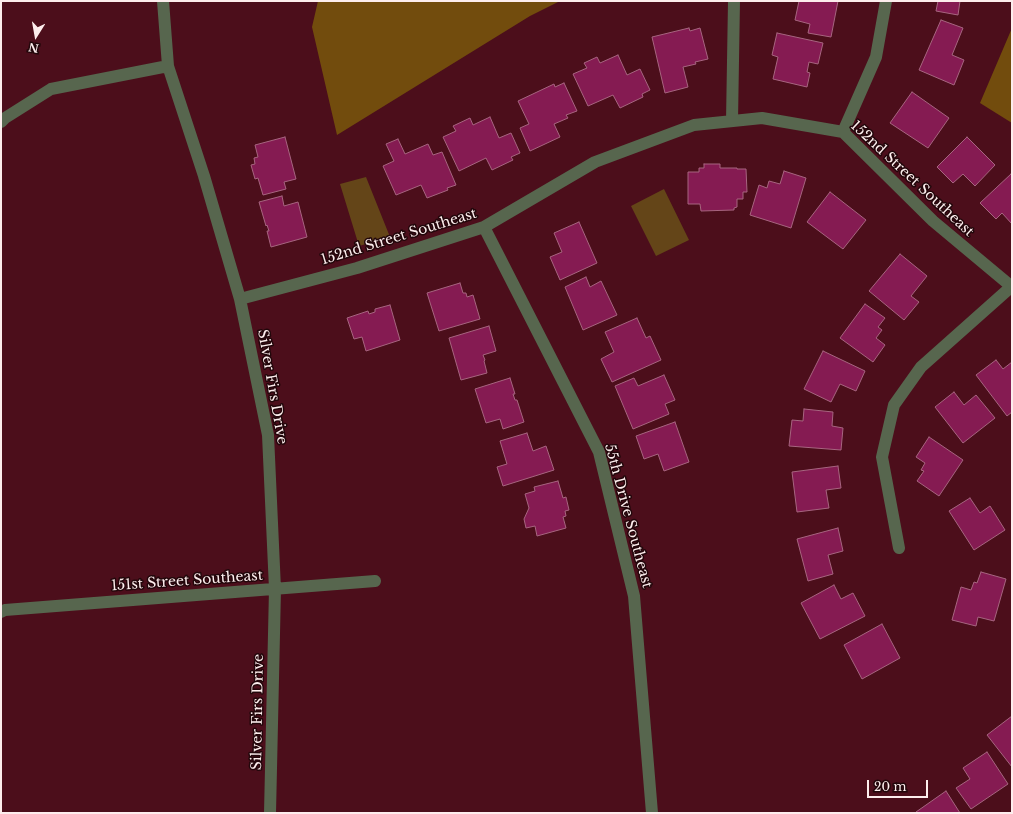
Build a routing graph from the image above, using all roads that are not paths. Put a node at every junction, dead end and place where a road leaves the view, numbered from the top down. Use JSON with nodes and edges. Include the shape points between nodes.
{"nodes":[{"id":1,"x":163,"y":1,"type":"edge"},
{"id":2,"x":734,"y":1,"type":"edge"},
{"id":3,"x":886,"y":1,"type":"edge"},
{"id":4,"x":168,"y":66,"type":"junction"},
{"id":5,"x":732,"y":121,"type":"junction"},
{"id":6,"x":1,"y":122,"type":"edge"},
{"id":7,"x":843,"y":132,"type":"junction"},
{"id":8,"x":484,"y":227,"type":"junction"},
{"id":9,"x":1012,"y":287,"type":"edge"},
{"id":10,"x":240,"y":299,"type":"junction"},
{"id":11,"x":899,"y":548,"type":"dead end"},
{"id":12,"x":375,"y":581,"type":"dead end"},
{"id":13,"x":275,"y":589,"type":"junction"},
{"id":14,"x":1,"y":612,"type":"edge"},
{"id":15,"x":270,"y":813,"type":"edge"},
{"id":16,"x":652,"y":813,"type":"edge"}],
"edges":[{"from":1,"to":4,"type":"street","name":"Silver Firs Drive"},
{"from":2,"to":5,"type":"street"},
{"from":3,"to":7,"type":"street","via":[[876,57]]},
{"from":4,"to":6,"type":"street","via":[[51,89]]},
{"from":4,"to":10,"type":"street","name":"Silver Firs Drive"},
{"from":5,"to":7,"type":"street","name":"152nd Street Southeast","via":[[762,118]]},
{"from":5,"to":8,"type":"street","name":"152nd Street Southeast","via":[[694,125],[595,162]]},
{"from":7,"to":9,"type":"street","name":"152nd Street Southeast","via":[[933,221]]},
{"from":8,"to":10,"type":"street","name":"152nd Street Southeast","via":[[357,268]]},
{"from":8,"to":16,"type":"street","name":"55th Drive Southeast","via":[[599,452],[634,596]]},
{"from":9,"to":11,"type":"street","via":[[921,367],[894,405],[882,457]]},
{"from":10,"to":13,"type":"street","name":"Silver Firs Drive","via":[[268,435]]},
{"from":12,"to":13,"type":"street","name":"151st Street Southeast"},
{"from":13,"to":14,"type":"street","name":"151st Street Southeast"},
{"from":13,"to":15,"type":"street","name":"Silver Firs Drive"}]}
